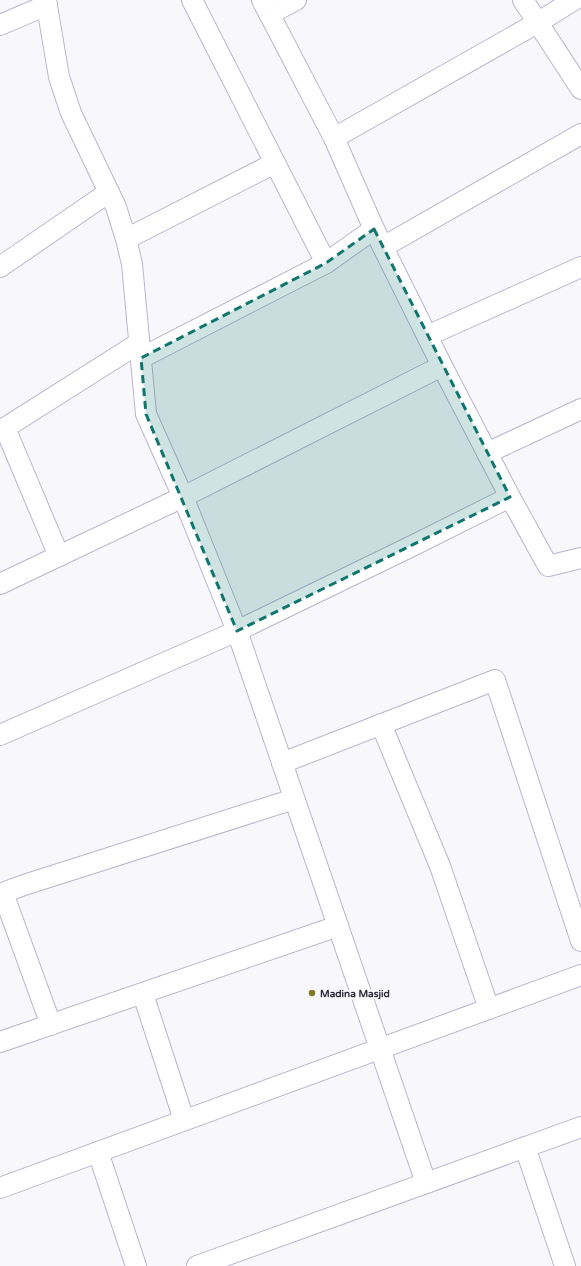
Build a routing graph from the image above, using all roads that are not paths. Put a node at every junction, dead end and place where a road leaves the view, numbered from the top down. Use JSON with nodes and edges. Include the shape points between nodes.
{"nodes":[{"id":1,"x":192,"y":0,"type":"edge"},
{"id":2,"x":296,"y":0,"type":"edge"},
{"id":3,"x":523,"y":0,"type":"edge"},
{"id":4,"x":574,"y":0,"type":"edge"},
{"id":5,"x":46,"y":3,"type":"edge"},
{"id":6,"x":266,"y":7,"type":"edge"},
{"id":7,"x":537,"y":23,"type":"junction"},
{"id":8,"x":0,"y":25,"type":"edge"},
{"id":9,"x":581,"y":89,"type":"edge"},
{"id":10,"x":581,"y":134,"type":"edge"},
{"id":11,"x":334,"y":138,"type":"junction"},
{"id":12,"x":275,"y":163,"type":"junction"},
{"id":13,"x":109,"y":192,"type":"junction"},
{"id":14,"x":374,"y":229,"type":"junction"},
{"id":15,"x":126,"y":239,"type":"junction"},
{"id":16,"x":384,"y":248,"type":"junction"},
{"id":17,"x":326,"y":263,"type":"junction"},
{"id":18,"x":0,"y":267,"type":"edge"},
{"id":19,"x":581,"y":267,"type":"edge"},
{"id":20,"x":427,"y":336,"type":"junction"},
{"id":21,"x":140,"y":350,"type":"junction"},
{"id":22,"x":442,"y":366,"type":"junction"},
{"id":23,"x":581,"y":409,"type":"edge"},
{"id":24,"x":3,"y":429,"type":"edge"},
{"id":25,"x":487,"y":453,"type":"junction"},
{"id":26,"x":183,"y":497,"type":"junction"},
{"id":27,"x":510,"y":497,"type":"junction"},
{"id":28,"x":59,"y":556,"type":"junction"},
{"id":29,"x":581,"y":558,"type":"edge"},
{"id":30,"x":0,"y":584,"type":"edge"},
{"id":31,"x":237,"y":631,"type":"junction"},
{"id":32,"x":381,"y":724,"type":"junction"},
{"id":33,"x":0,"y":735,"type":"edge"},
{"id":34,"x":282,"y":763,"type":"junction"},
{"id":35,"x":294,"y":799,"type":"junction"},
{"id":36,"x":1,"y":893,"type":"edge"},
{"id":37,"x":338,"y":926,"type":"junction"},
{"id":38,"x":581,"y":942,"type":"edge"},
{"id":39,"x":581,"y":975,"type":"edge"},
{"id":40,"x":143,"y":994,"type":"junction"},
{"id":41,"x":489,"y":1009,"type":"junction"},
{"id":42,"x":51,"y":1025,"type":"junction"},
{"id":43,"x":0,"y":1042,"type":"edge"},
{"id":44,"x":380,"y":1049,"type":"junction"},
{"id":45,"x":184,"y":1120,"type":"junction"},
{"id":46,"x":581,"y":1127,"type":"edge"},
{"id":47,"x":525,"y":1147,"type":"junction"},
{"id":48,"x":98,"y":1152,"type":"junction"},
{"id":49,"x":426,"y":1183,"type":"junction"},
{"id":50,"x":0,"y":1188,"type":"edge"},
{"id":51,"x":136,"y":1266,"type":"edge"},
{"id":52,"x":197,"y":1266,"type":"edge"},
{"id":53,"x":565,"y":1266,"type":"edge"}],
"edges":[{"from":1,"to":12,"type":"street"},
{"from":2,"to":6,"type":"street"},
{"from":3,"to":7,"type":"street"},
{"from":4,"to":7,"type":"street"},
{"from":5,"to":8,"type":"street"},
{"from":5,"to":13,"type":"street","via":[[60,77],[70,113]]},
{"from":6,"to":11,"type":"street"},
{"from":7,"to":9,"type":"street"},
{"from":7,"to":11,"type":"street"},
{"from":10,"to":16,"type":"street"},
{"from":11,"to":14,"type":"street"},
{"from":12,"to":15,"type":"street"},
{"from":12,"to":17,"type":"street"},
{"from":13,"to":15,"type":"street"},
{"from":13,"to":18,"type":"street"},
{"from":14,"to":16,"type":"street"},
{"from":14,"to":17,"type":"street"},
{"from":15,"to":21,"type":"street","via":[[132,264]]},
{"from":16,"to":20,"type":"street"},
{"from":17,"to":21,"type":"street"},
{"from":19,"to":20,"type":"street"},
{"from":20,"to":22,"type":"street"},
{"from":21,"to":24,"type":"street"},
{"from":21,"to":26,"type":"street","via":[[146,414]]},
{"from":22,"to":25,"type":"street"},
{"from":22,"to":26,"type":"street"},
{"from":23,"to":25,"type":"street"},
{"from":24,"to":28,"type":"street"},
{"from":25,"to":27,"type":"street"},
{"from":26,"to":28,"type":"street"},
{"from":26,"to":31,"type":"street"},
{"from":27,"to":29,"type":"street","via":[[548,566]]},
{"from":27,"to":31,"type":"street"},
{"from":28,"to":30,"type":"street"},
{"from":31,"to":33,"type":"street"},
{"from":31,"to":34,"type":"street"},
{"from":32,"to":34,"type":"street"},
{"from":32,"to":38,"type":"street","via":[[496,680]]},
{"from":32,"to":41,"type":"street","via":[[440,866]]},
{"from":34,"to":35,"type":"street"},
{"from":35,"to":36,"type":"street"},
{"from":35,"to":37,"type":"street"},
{"from":36,"to":42,"type":"street"},
{"from":37,"to":40,"type":"street"},
{"from":37,"to":44,"type":"street"},
{"from":39,"to":41,"type":"street"},
{"from":40,"to":42,"type":"street"},
{"from":40,"to":45,"type":"street"},
{"from":41,"to":44,"type":"street"},
{"from":42,"to":43,"type":"street"},
{"from":44,"to":45,"type":"street"},
{"from":44,"to":49,"type":"street"},
{"from":45,"to":48,"type":"street"},
{"from":46,"to":47,"type":"street"},
{"from":47,"to":49,"type":"street"},
{"from":47,"to":53,"type":"street"},
{"from":48,"to":50,"type":"street"},
{"from":48,"to":51,"type":"street"},
{"from":49,"to":52,"type":"street"}]}
